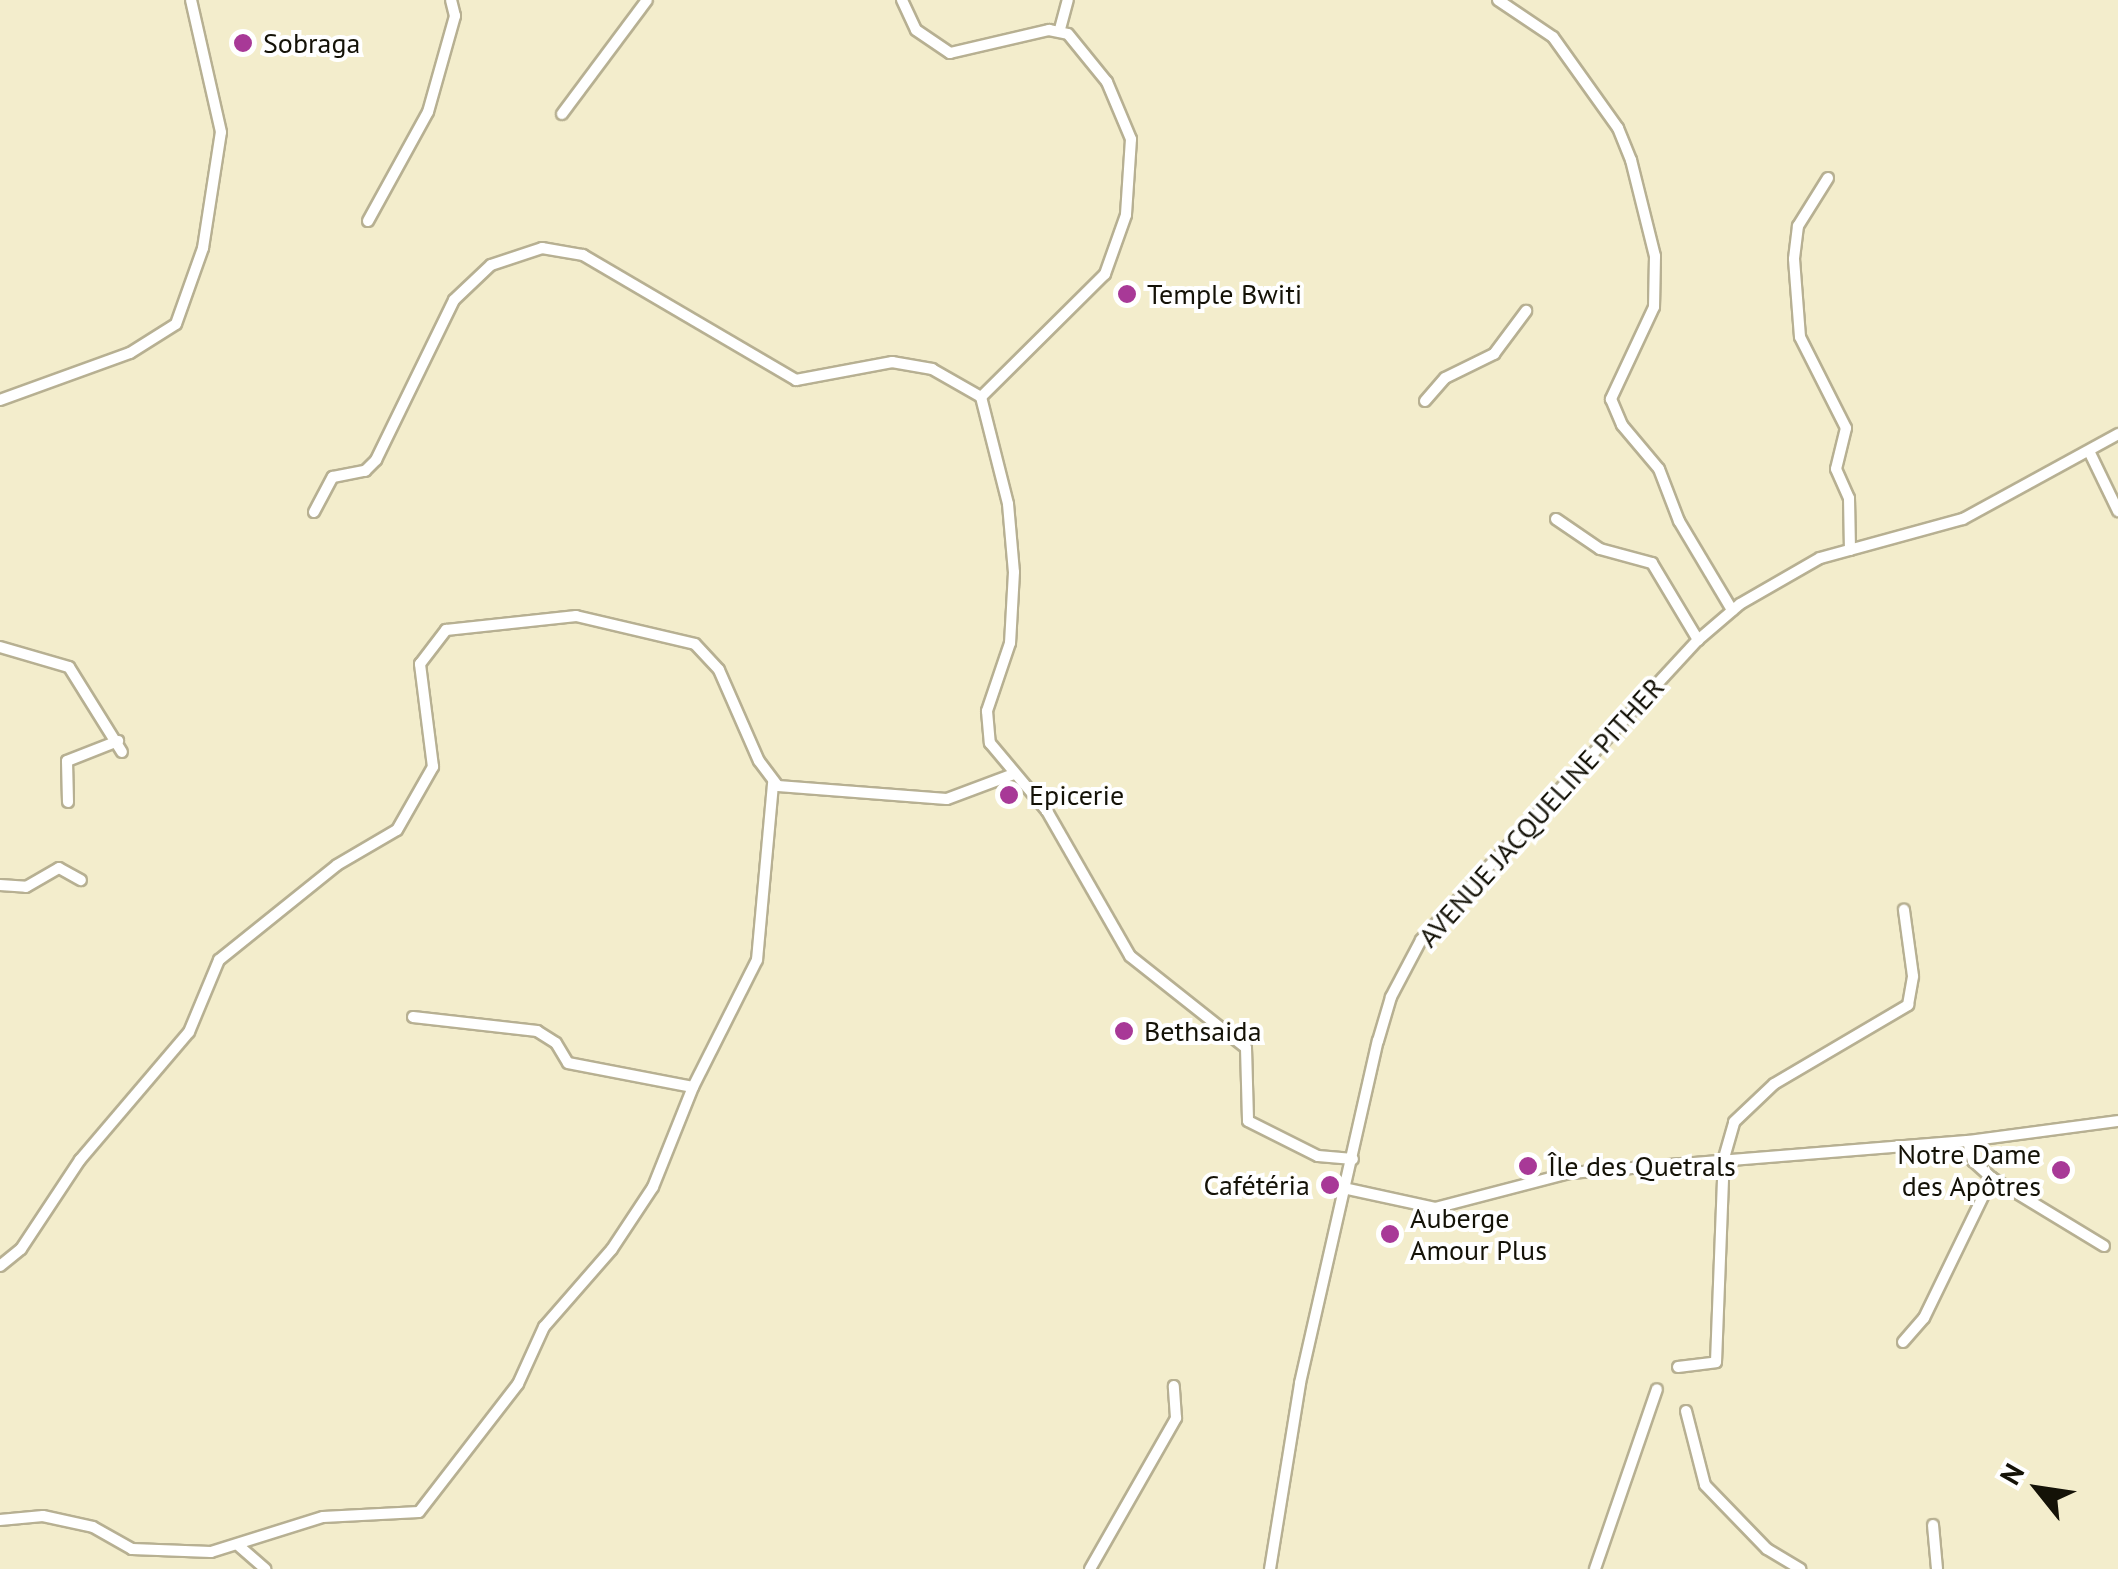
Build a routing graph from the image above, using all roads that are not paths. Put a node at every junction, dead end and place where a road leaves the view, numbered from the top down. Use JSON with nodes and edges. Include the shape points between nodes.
{"nodes":[{"id":1,"x":191,"y":0,"type":"edge"},
{"id":2,"x":451,"y":0,"type":"edge"},
{"id":3,"x":647,"y":0,"type":"edge"},
{"id":4,"x":902,"y":0,"type":"edge"},
{"id":5,"x":1068,"y":0,"type":"edge"},
{"id":6,"x":1498,"y":0,"type":"edge"},
{"id":7,"x":1060,"y":29,"type":"junction"},
{"id":8,"x":562,"y":114,"type":"dead end"},
{"id":9,"x":1828,"y":178,"type":"dead end"},
{"id":10,"x":368,"y":221,"type":"dead end"},
{"id":11,"x":1526,"y":311,"type":"dead end"},
{"id":12,"x":982,"y":397,"type":"junction"},
{"id":13,"x":0,"y":400,"type":"edge"},
{"id":14,"x":1425,"y":401,"type":"dead end"},
{"id":15,"x":2118,"y":434,"type":"edge"},
{"id":16,"x":2089,"y":452,"type":"junction"},
{"id":17,"x":2118,"y":511,"type":"edge"},
{"id":18,"x":314,"y":512,"type":"dead end"},
{"id":19,"x":1556,"y":519,"type":"dead end"},
{"id":20,"x":1850,"y":550,"type":"junction"},
{"id":21,"x":1732,"y":610,"type":"junction"},
{"id":22,"x":1698,"y":640,"type":"junction"},
{"id":23,"x":0,"y":647,"type":"edge"},
{"id":24,"x":1014,"y":774,"type":"junction"},
{"id":25,"x":773,"y":784,"type":"junction"},
{"id":26,"x":68,"y":802,"type":"dead end"},
{"id":27,"x":81,"y":880,"type":"dead end"},
{"id":28,"x":0,"y":886,"type":"edge"},
{"id":29,"x":1904,"y":910,"type":"dead end"},
{"id":30,"x":412,"y":1017,"type":"dead end"},
{"id":31,"x":693,"y":1087,"type":"junction"},
{"id":32,"x":2118,"y":1121,"type":"edge"},
{"id":33,"x":1968,"y":1141,"type":"junction"},
{"id":34,"x":1724,"y":1158,"type":"junction"},
{"id":35,"x":1353,"y":1159,"type":"junction"},
{"id":36,"x":1992,"y":1178,"type":"junction"},
{"id":37,"x":1348,"y":1189,"type":"junction"},
{"id":38,"x":2104,"y":1246,"type":"dead end"},
{"id":39,"x":0,"y":1266,"type":"edge"},
{"id":40,"x":1902,"y":1342,"type":"dead end"},
{"id":41,"x":1678,"y":1368,"type":"dead end"},
{"id":42,"x":1174,"y":1386,"type":"dead end"},
{"id":43,"x":1656,"y":1389,"type":"dead end"},
{"id":44,"x":1686,"y":1411,"type":"dead end"},
{"id":45,"x":0,"y":1520,"type":"edge"},
{"id":46,"x":1934,"y":1525,"type":"dead end"},
{"id":47,"x":239,"y":1546,"type":"junction"},
{"id":48,"x":265,"y":1569,"type":"edge"},
{"id":49,"x":1090,"y":1569,"type":"edge"},
{"id":50,"x":1270,"y":1569,"type":"edge"},
{"id":51,"x":1595,"y":1569,"type":"edge"},
{"id":52,"x":1800,"y":1569,"type":"edge"},
{"id":53,"x":1937,"y":1569,"type":"edge"}],
"edges":[{"from":1,"to":13,"type":"street","via":[[221,132],[203,248],[176,324],[130,353]]},
{"from":2,"to":10,"type":"street","via":[[455,16],[428,112]]},
{"from":3,"to":8,"type":"street"},
{"from":4,"to":7,"type":"street","via":[[916,30],[950,53]]},
{"from":5,"to":7,"type":"street"},
{"from":6,"to":21,"type":"street","via":[[1553,36],[1618,128],[1631,160],[1655,256],[1654,307],[1611,398],[1622,425],[1659,469],[1680,521]]},
{"from":7,"to":12,"type":"street","via":[[1093,61],[1128,125],[1134,164],[1126,215],[1100,282]]},
{"from":9,"to":20,"type":"street","via":[[1798,226],[1794,259],[1800,337],[1846,428],[1836,469],[1849,498]]},
{"from":11,"to":14,"type":"street","via":[[1494,354],[1445,378]]},
{"from":12,"to":18,"type":"street","via":[[932,370],[892,362],[796,380],[583,255],[542,248],[492,265],[454,300],[376,460],[366,470],[333,477]]},
{"from":12,"to":24,"type":"street","via":[[1008,504],[1014,572],[1010,643],[984,730]]},
{"from":15,"to":16,"type":"street","name":"AVENUE JACQUELINE PITHER"},
{"from":16,"to":17,"type":"street"},
{"from":16,"to":20,"type":"street","name":"AVENUE JACQUELINE PITHER","via":[[1962,519]]},
{"from":19,"to":22,"type":"street","via":[[1600,549],[1652,563]]},
{"from":20,"to":21,"type":"street","name":"AVENUE JACQUELINE PITHER","via":[[1796,568]]},
{"from":21,"to":22,"type":"street","name":"AVENUE JACQUELINE PITHER"},
{"from":22,"to":35,"type":"street","name":"AVENUE JACQUELINE PITHER","via":[[1421,940],[1388,1005]]},
{"from":23,"to":26,"type":"street","via":[[68,668],[120,746],[67,762]]},
{"from":24,"to":25,"type":"street","via":[[947,800]]},
{"from":24,"to":35,"type":"street","via":[[1047,811],[1124,948],[1160,984],[1246,1048],[1248,1121],[1318,1156]]},
{"from":25,"to":31,"type":"street","via":[[756,960]]},
{"from":25,"to":39,"type":"street","via":[[719,670],[695,644],[576,616],[446,630],[420,664],[434,766],[397,830],[337,865],[219,960],[189,1032],[80,1160],[22,1249]]},
{"from":27,"to":28,"type":"street","via":[[58,868],[26,887]]},
{"from":29,"to":34,"type":"street","via":[[1913,976],[1908,1005],[1744,1108]]},
{"from":30,"to":31,"type":"street","via":[[537,1031],[556,1043],[568,1063]]},
{"from":31,"to":47,"type":"street","via":[[653,1187],[612,1249],[544,1327],[518,1384],[419,1512],[322,1517]]},
{"from":32,"to":33,"type":"street"},
{"from":33,"to":34,"type":"street"},
{"from":33,"to":36,"type":"street","via":[[1974,1162]]},
{"from":34,"to":37,"type":"street","via":[[1553,1176],[1435,1208]]},
{"from":34,"to":41,"type":"street","via":[[1716,1362]]},
{"from":35,"to":37,"type":"street","name":"AVENUE JACQUELINE PITHER"},
{"from":36,"to":38,"type":"street"},
{"from":36,"to":40,"type":"street","via":[[1924,1318]]},
{"from":37,"to":50,"type":"street","name":"AVENUE JACQUELINE PITHER","via":[[1300,1384]]},
{"from":42,"to":49,"type":"street","via":[[1176,1418]]},
{"from":43,"to":51,"type":"street"},
{"from":44,"to":52,"type":"street","via":[[1706,1485],[1767,1550]]},
{"from":45,"to":47,"type":"street","via":[[43,1516],[93,1526],[132,1550]]},
{"from":46,"to":53,"type":"street"},
{"from":47,"to":48,"type":"street"}]}
